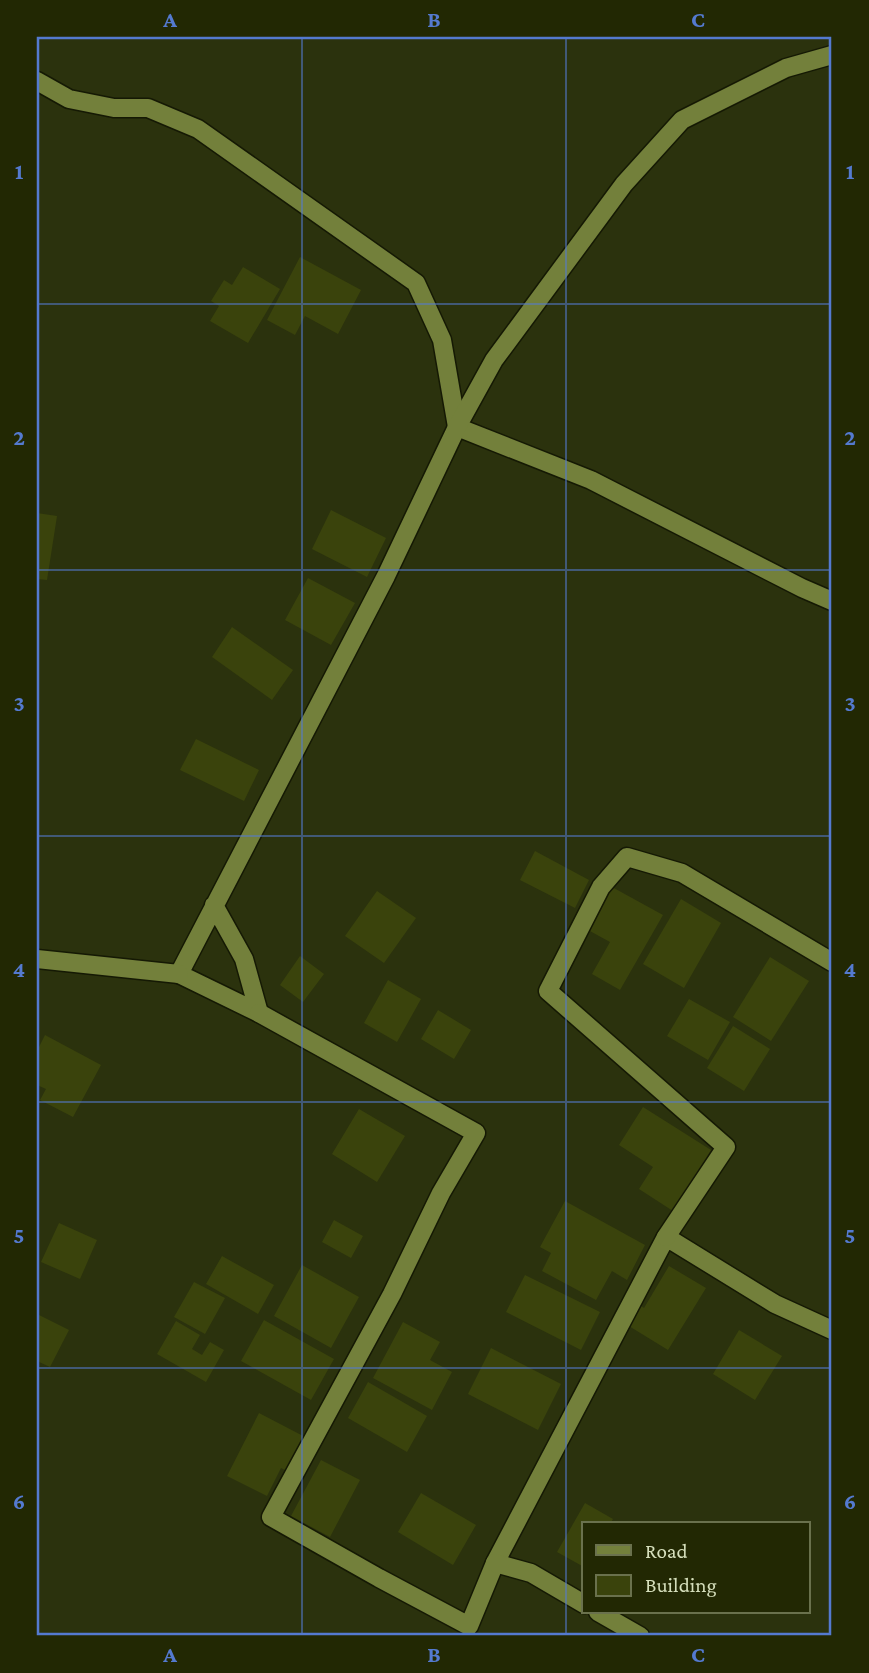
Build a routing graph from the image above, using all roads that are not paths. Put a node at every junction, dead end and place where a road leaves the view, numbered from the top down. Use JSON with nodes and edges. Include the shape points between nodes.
{"nodes":[{"id":1,"x":832,"y":55,"type":"edge"},
{"id":2,"x":37,"y":81,"type":"edge"},
{"id":3,"x":457,"y":427,"type":"junction"},
{"id":4,"x":832,"y":601,"type":"edge"},
{"id":5,"x":214,"y":905,"type":"junction"},
{"id":6,"x":37,"y":959,"type":"edge"},
{"id":7,"x":832,"y":962,"type":"edge"},
{"id":8,"x":179,"y":974,"type":"junction"},
{"id":9,"x":259,"y":1013,"type":"junction"},
{"id":10,"x":666,"y":1237,"type":"junction"},
{"id":11,"x":832,"y":1330,"type":"edge"},
{"id":12,"x":495,"y":1563,"type":"junction"},
{"id":13,"x":582,"y":1603,"type":"edge"},
{"id":14,"x":602,"y":1614,"type":"edge"},
{"id":15,"x":640,"y":1636,"type":"edge"}],
"edges":[{"from":1,"to":3,"type":"street","via":[[786,68],[682,120],[624,184],[502,349]]},
{"from":2,"to":3,"type":"street","via":[[69,99],[114,108],[148,108],[198,129],[416,283],[442,340]]},
{"from":3,"to":4,"type":"street","via":[[591,480]]},
{"from":3,"to":5,"type":"street","via":[[386,576]]},
{"from":5,"to":8,"type":"street"},
{"from":5,"to":9,"type":"street","via":[[244,959]]},
{"from":6,"to":8,"type":"street"},
{"from":7,"to":10,"type":"street","via":[[682,873],[627,857],[601,887],[548,991],[726,1147]]},
{"from":8,"to":9,"type":"street"},
{"from":9,"to":12,"type":"street","via":[[475,1133],[271,1517],[469,1626]]},
{"from":10,"to":11,"type":"street","via":[[775,1304]]},
{"from":10,"to":12,"type":"street"},
{"from":12,"to":13,"type":"street","via":[[531,1573]]},
{"from":14,"to":15,"type":"street"}]}
